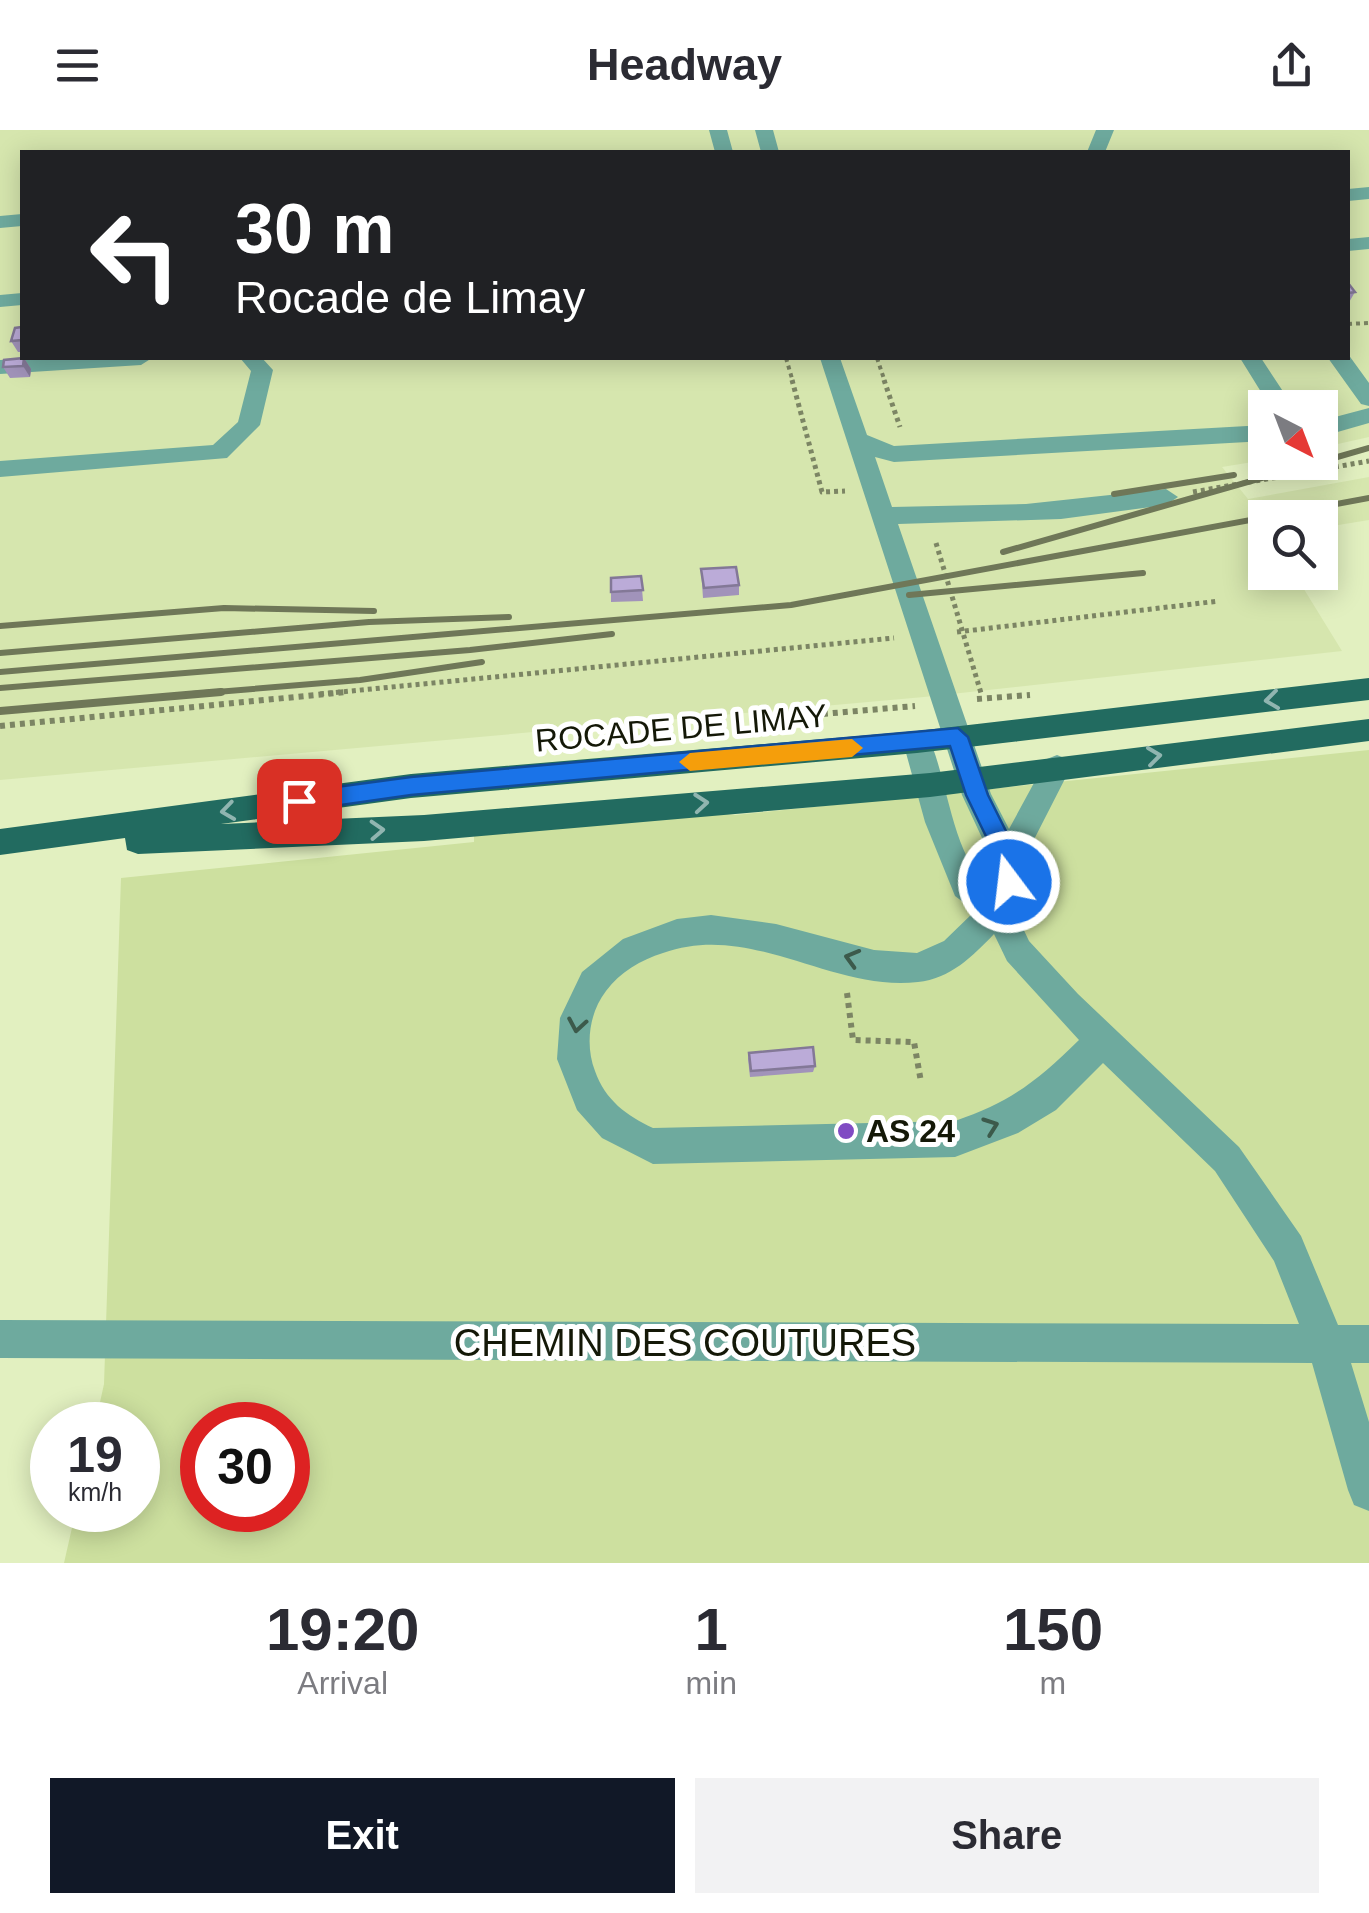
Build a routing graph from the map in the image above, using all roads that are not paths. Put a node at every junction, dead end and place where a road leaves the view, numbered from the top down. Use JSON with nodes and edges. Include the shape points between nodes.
{"nodes":[{"id":1,"x":110,"y":360,"type":"edge"},
{"id":2,"x":252,"y":360,"type":"edge"},
{"id":3,"x":831,"y":360,"type":"edge"},
{"id":4,"x":1251,"y":360,"type":"edge"},
{"id":5,"x":1341,"y":360,"type":"edge"},
{"id":6,"x":0,"y":367,"type":"edge"},
{"id":7,"x":1271,"y":390,"type":"edge"},
{"id":8,"x":1369,"y":399,"type":"edge"},
{"id":9,"x":1369,"y":416,"type":"edge"},
{"id":10,"x":1338,"y":424,"type":"edge"},
{"id":11,"x":1248,"y":433,"type":"edge"},
{"id":12,"x":854,"y":437,"type":"junction"},
{"id":13,"x":0,"y":469,"type":"edge"},
{"id":14,"x":1166,"y":497,"type":"road end"},
{"id":15,"x":885,"y":515,"type":"junction"},
{"id":16,"x":1369,"y":689,"type":"edge"},
{"id":17,"x":1369,"y":730,"type":"edge"},
{"id":18,"x":958,"y":737,"type":"junction"},
{"id":19,"x":917,"y":742,"type":"junction"},
{"id":20,"x":1057,"y":768,"type":"junction"},
{"id":21,"x":972,"y":778,"type":"junction"},
{"id":22,"x":930,"y":786,"type":"junction"},
{"id":23,"x":0,"y":845,"type":"edge"},
{"id":24,"x":1008,"y":859,"type":"junction"},
{"id":25,"x":999,"y":911,"type":"junction"},
{"id":26,"x":1104,"y":1040,"type":"junction"},
{"id":27,"x":0,"y":1339,"type":"edge"},
{"id":28,"x":1326,"y":1343,"type":"junction"},
{"id":29,"x":1369,"y":1344,"type":"edge"},
{"id":30,"x":1369,"y":1490,"type":"edge"}],
"edges":[{"from":1,"to":6,"type":"street"},
{"from":2,"to":13,"type":"street","via":[[262,370],[249,425],[218,452]]},
{"from":3,"to":12,"type":"street"},
{"from":4,"to":7,"type":"street"},
{"from":5,"to":8,"type":"street"},
{"from":9,"to":10,"type":"street"},
{"from":11,"to":12,"type":"street","via":[[909,454],[872,449]]},
{"from":12,"to":15,"type":"street"},
{"from":14,"to":15,"type":"street","via":[[1113,507]]},
{"from":15,"to":18,"type":"street"},
{"from":16,"to":18,"type":"main road","name":"ROCADE DE LIMAY","one_way":true},
{"from":20,"to":17,"type":"main road","name":"ROCADE DE LIMAY","one_way":true},
{"from":18,"to":19,"type":"main road","name":"ROCADE DE LIMAY"},
{"from":18,"to":21,"type":"street"},
{"from":19,"to":22,"type":"street"},
{"from":19,"to":23,"type":"main road","name":"ROCADE DE LIMAY","one_way":true,"via":[[411,786]]},
{"from":20,"to":21,"type":"main road","name":"ROCADE DE LIMAY"},
{"from":20,"to":24,"type":"street"},
{"from":21,"to":22,"type":"main road","name":"ROCADE DE LIMAY"},
{"from":21,"to":24,"type":"street"},
{"from":23,"to":22,"type":"main road","name":"ROCADE DE LIMAY","one_way":true,"via":[[424,828]]},
{"from":22,"to":25,"type":"street","via":[[966,886]]},
{"from":24,"to":25,"type":"street"},
{"from":25,"to":26,"type":"street","via":[[1018,952]]},
{"from":25,"to":26,"type":"street","one_way":true,"via":[[947,960],[911,969],[779,936],[706,929],[662,935],[626,952],[592,983],[574,1022],[574,1063],[590,1102],[618,1132],[653,1146],[955,1139],[1044,1098]]},
{"from":26,"to":28,"type":"street","via":[[1227,1158],[1288,1249]]},
{"from":27,"to":28,"type":"street","name":"CHEMIN DES COUTURES"},
{"from":28,"to":29,"type":"street","name":"CHEMIN DES COUTURES"},
{"from":28,"to":30,"type":"street"}]}
